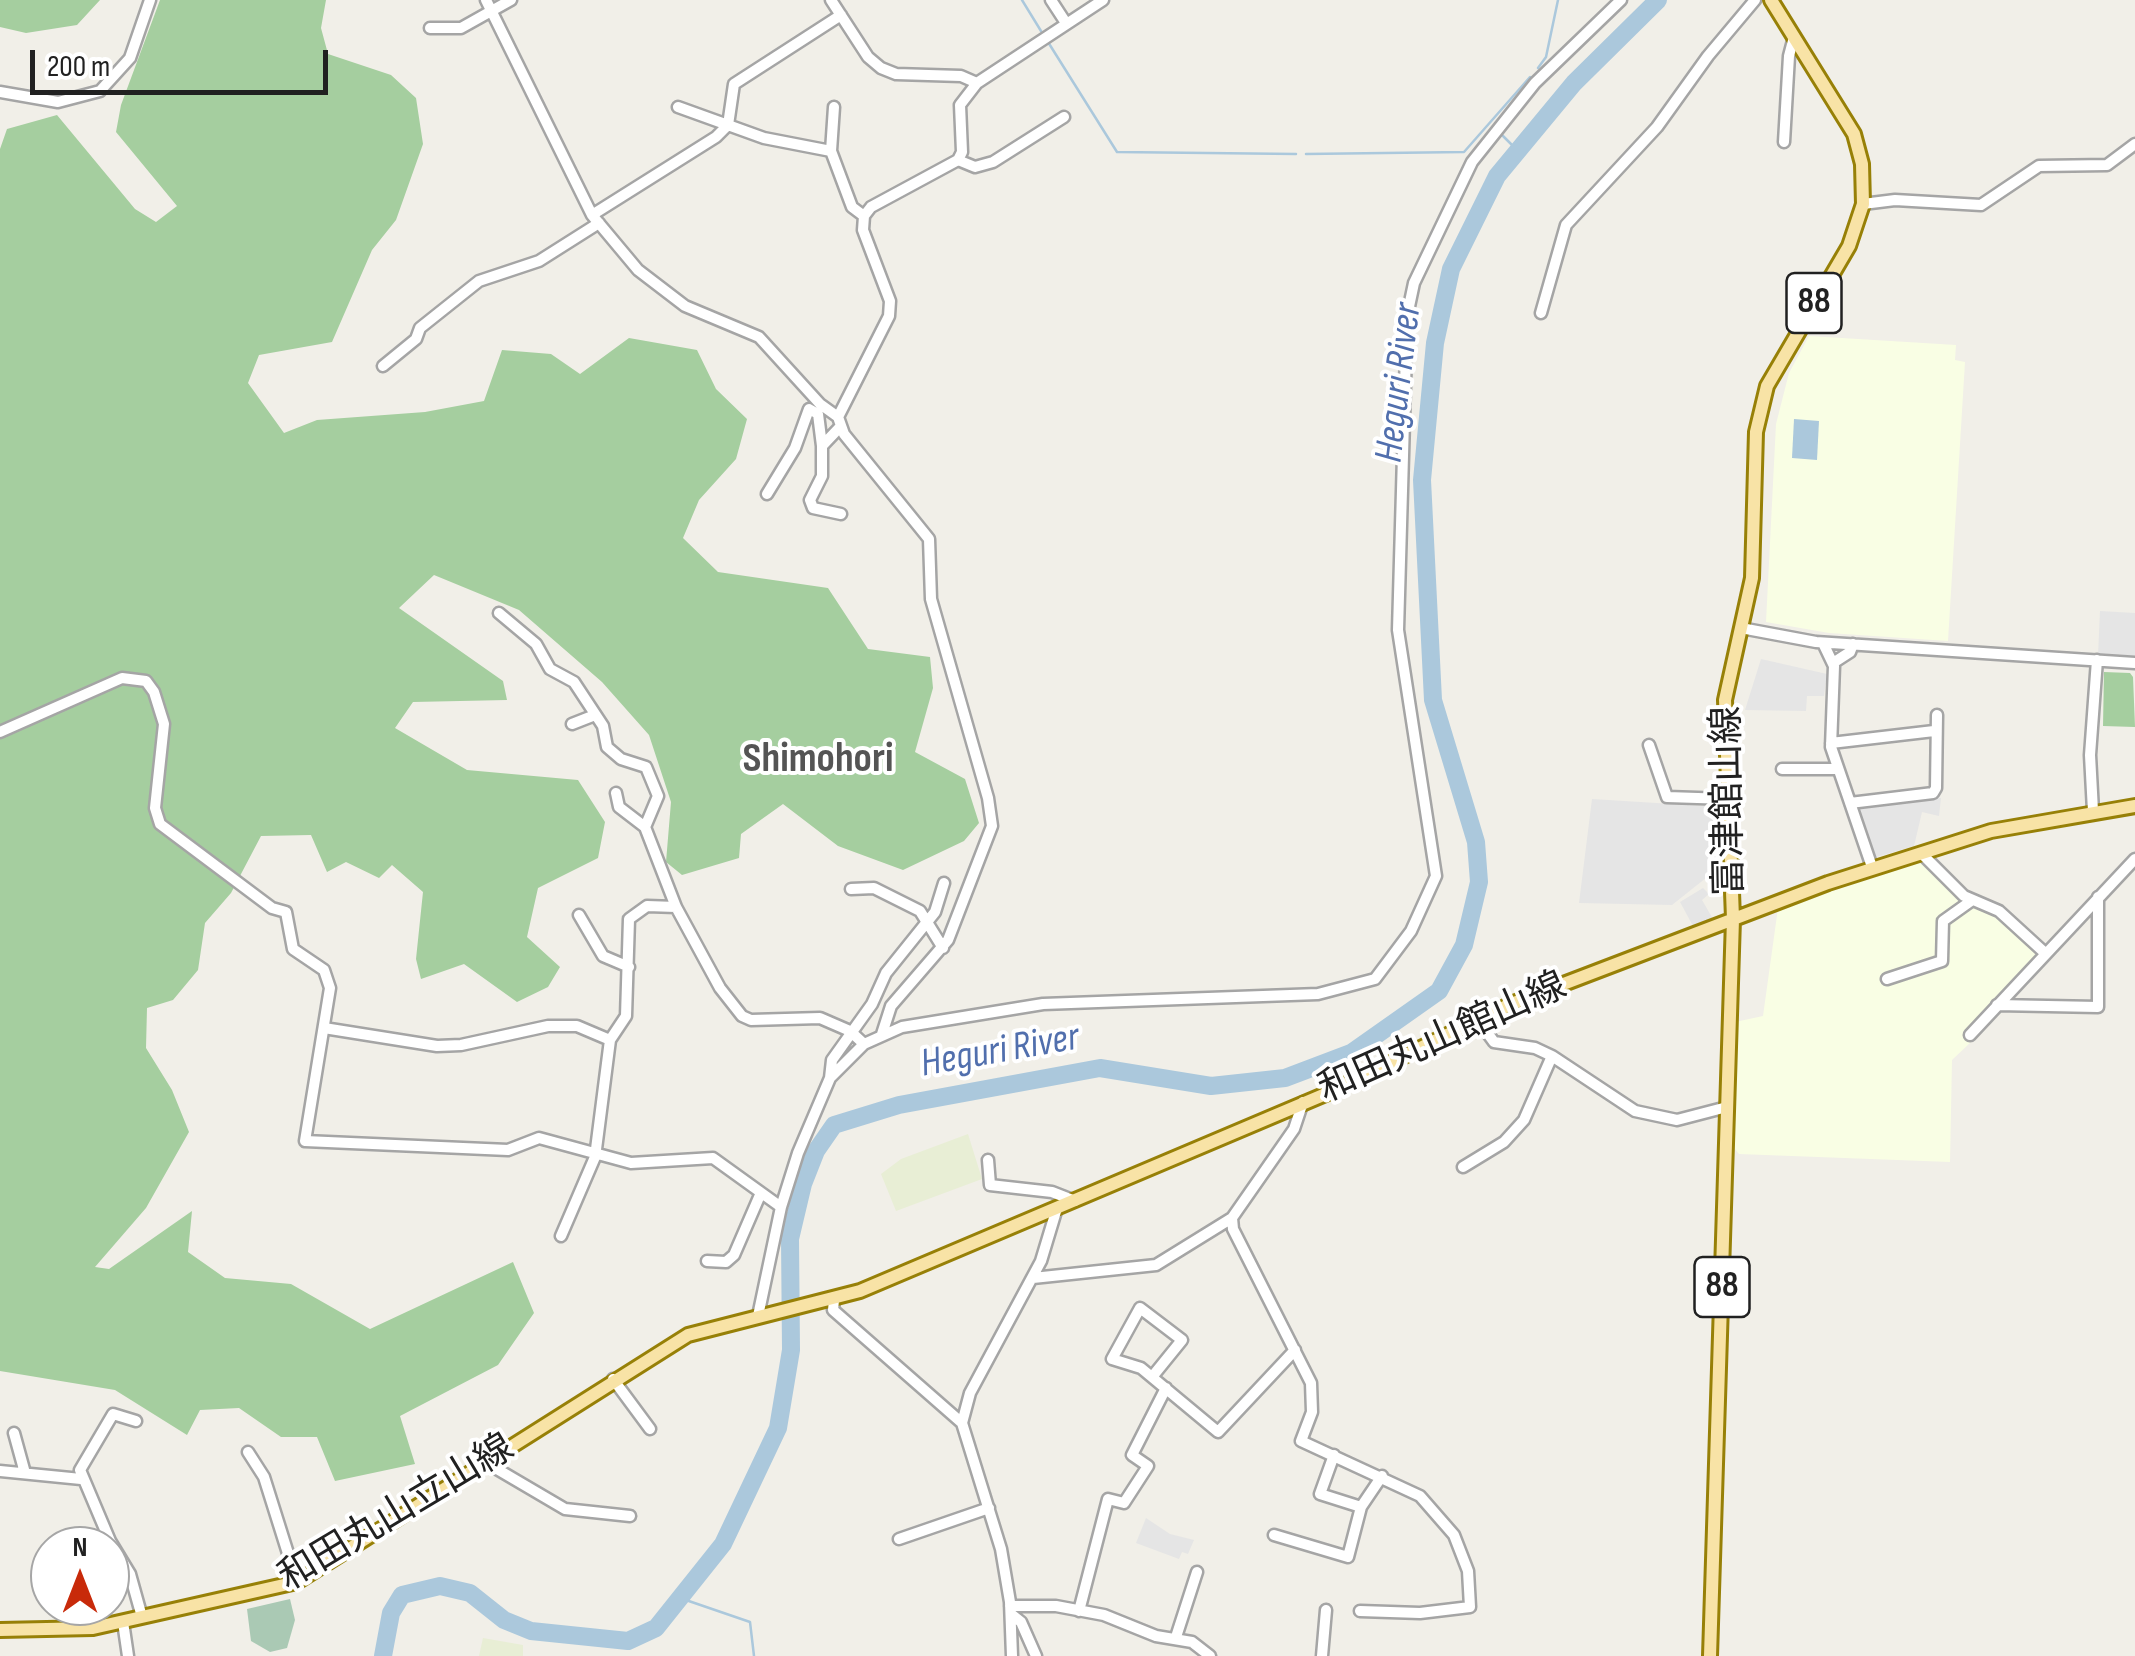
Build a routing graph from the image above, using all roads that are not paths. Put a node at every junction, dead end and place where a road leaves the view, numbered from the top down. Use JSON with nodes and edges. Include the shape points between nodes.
{"nodes":[{"id":1,"x":150,"y":0,"type":"edge"},
{"id":2,"x":486,"y":0,"type":"edge"},
{"id":3,"x":511,"y":0,"type":"edge"},
{"id":4,"x":832,"y":0,"type":"edge"},
{"id":5,"x":1050,"y":0,"type":"edge"},
{"id":6,"x":1103,"y":0,"type":"edge"},
{"id":7,"x":1621,"y":0,"type":"edge"},
{"id":8,"x":1754,"y":0,"type":"edge"},
{"id":9,"x":1771,"y":0,"type":"edge"},
{"id":10,"x":492,"y":12,"type":"junction"},
{"id":11,"x":841,"y":15,"type":"junction"},
{"id":12,"x":1066,"y":23,"type":"junction"},
{"id":13,"x":430,"y":28,"type":"dead end"},
{"id":14,"x":1794,"y":37,"type":"junction"},
{"id":15,"x":977,"y":82,"type":"junction"},
{"id":16,"x":0,"y":92,"type":"edge"},
{"id":17,"x":678,"y":108,"type":"dead end"},
{"id":18,"x":834,"y":108,"type":"dead end"},
{"id":19,"x":1064,"y":117,"type":"dead end"},
{"id":20,"x":728,"y":125,"type":"junction"},
{"id":21,"x":1784,"y":142,"type":"dead end"},
{"id":22,"x":2135,"y":144,"type":"edge"},
{"id":23,"x":832,"y":151,"type":"junction"},
{"id":24,"x":958,"y":160,"type":"junction"},
{"id":25,"x":1863,"y":204,"type":"junction"},
{"id":26,"x":864,"y":216,"type":"junction"},
{"id":27,"x":595,"y":219,"type":"junction"},
{"id":28,"x":1540,"y":313,"type":"dead end"},
{"id":29,"x":383,"y":366,"type":"dead end"},
{"id":30,"x":840,"y":422,"type":"junction"},
{"id":31,"x":822,"y":446,"type":"junction"},
{"id":32,"x":767,"y":494,"type":"dead end"},
{"id":33,"x":842,"y":514,"type":"dead end"},
{"id":34,"x":499,"y":613,"type":"dead end"},
{"id":35,"x":1741,"y":628,"type":"junction"},
{"id":36,"x":1824,"y":643,"type":"junction"},
{"id":37,"x":1853,"y":644,"type":"junction"},
{"id":38,"x":2097,"y":660,"type":"junction"},
{"id":39,"x":1832,"y":663,"type":"junction"},
{"id":40,"x":2135,"y":663,"type":"edge"},
{"id":41,"x":595,"y":715,"type":"junction"},
{"id":42,"x":1936,"y":715,"type":"dead end"},
{"id":43,"x":572,"y":724,"type":"dead end"},
{"id":44,"x":1934,"y":731,"type":"junction"},
{"id":45,"x":0,"y":732,"type":"edge"},
{"id":46,"x":1832,"y":743,"type":"junction"},
{"id":47,"x":1649,"y":745,"type":"dead end"},
{"id":48,"x":1782,"y":769,"type":"dead end"},
{"id":49,"x":1837,"y":769,"type":"junction"},
{"id":50,"x":616,"y":794,"type":"dead end"},
{"id":51,"x":1728,"y":798,"type":"junction"},
{"id":52,"x":1850,"y":804,"type":"junction"},
{"id":53,"x":2135,"y":806,"type":"edge"},
{"id":54,"x":2093,"y":812,"type":"junction"},
{"id":55,"x":645,"y":827,"type":"junction"},
{"id":56,"x":1921,"y":852,"type":"junction"},
{"id":57,"x":2135,"y":859,"type":"edge"},
{"id":58,"x":1872,"y":867,"type":"junction"},
{"id":59,"x":944,"y":883,"type":"dead end"},
{"id":60,"x":851,"y":889,"type":"dead end"},
{"id":61,"x":2098,"y":898,"type":"junction"},
{"id":62,"x":1970,"y":901,"type":"junction"},
{"id":63,"x":676,"y":906,"type":"junction"},
{"id":64,"x":579,"y":915,"type":"dead end"},
{"id":65,"x":928,"y":918,"type":"junction"},
{"id":66,"x":1733,"y":919,"type":"junction"},
{"id":67,"x":943,"y":948,"type":"junction"},
{"id":68,"x":2045,"y":952,"type":"junction"},
{"id":69,"x":629,"y":967,"type":"junction"},
{"id":70,"x":1887,"y":979,"type":"dead end"},
{"id":71,"x":1996,"y":1005,"type":"junction"},
{"id":72,"x":1478,"y":1020,"type":"junction"},
{"id":73,"x":324,"y":1028,"type":"junction"},
{"id":74,"x":852,"y":1033,"type":"junction"},
{"id":75,"x":882,"y":1034,"type":"junction"},
{"id":76,"x":1970,"y":1035,"type":"dead end"},
{"id":77,"x":610,"y":1040,"type":"junction"},
{"id":78,"x":864,"y":1044,"type":"junction"},
{"id":79,"x":1552,"y":1056,"type":"junction"},
{"id":80,"x":830,"y":1078,"type":"junction"},
{"id":81,"x":1303,"y":1102,"type":"junction"},
{"id":82,"x":1728,"y":1107,"type":"junction"},
{"id":83,"x":595,"y":1157,"type":"junction"},
{"id":84,"x":988,"y":1160,"type":"dead end"},
{"id":85,"x":1463,"y":1166,"type":"dead end"},
{"id":86,"x":760,"y":1195,"type":"junction"},
{"id":87,"x":1074,"y":1201,"type":"junction"},
{"id":88,"x":781,"y":1207,"type":"junction"},
{"id":89,"x":1057,"y":1208,"type":"junction"},
{"id":90,"x":1232,"y":1218,"type":"junction"},
{"id":91,"x":562,"y":1236,"type":"dead end"},
{"id":92,"x":707,"y":1260,"type":"dead end"},
{"id":93,"x":1033,"y":1278,"type":"junction"},
{"id":94,"x":831,"y":1301,"type":"junction"},
{"id":95,"x":762,"y":1315,"type":"junction"},
{"id":96,"x":1295,"y":1350,"type":"junction"},
{"id":97,"x":1152,"y":1377,"type":"junction"},
{"id":98,"x":612,"y":1379,"type":"junction"},
{"id":99,"x":1166,"y":1388,"type":"junction"},
{"id":100,"x":136,"y":1421,"type":"dead end"},
{"id":101,"x":962,"y":1423,"type":"junction"},
{"id":102,"x":650,"y":1429,"type":"dead end"},
{"id":103,"x":14,"y":1433,"type":"dead end"},
{"id":104,"x":248,"y":1452,"type":"dead end"},
{"id":105,"x":1334,"y":1455,"type":"junction"},
{"id":106,"x":485,"y":1462,"type":"junction"},
{"id":107,"x":0,"y":1471,"type":"edge"},
{"id":108,"x":25,"y":1473,"type":"junction"},
{"id":109,"x":1382,"y":1476,"type":"junction"},
{"id":110,"x":82,"y":1478,"type":"junction"},
{"id":111,"x":1361,"y":1507,"type":"junction"},
{"id":112,"x":989,"y":1508,"type":"junction"},
{"id":113,"x":630,"y":1516,"type":"dead end"},
{"id":114,"x":1274,"y":1536,"type":"dead end"},
{"id":115,"x":899,"y":1539,"type":"dead end"},
{"id":116,"x":1197,"y":1572,"type":"dead end"},
{"id":117,"x":297,"y":1582,"type":"junction"},
{"id":118,"x":1011,"y":1610,"type":"junction"},
{"id":119,"x":1079,"y":1610,"type":"junction"},
{"id":120,"x":1326,"y":1610,"type":"dead end"},
{"id":121,"x":1360,"y":1610,"type":"dead end"},
{"id":122,"x":142,"y":1617,"type":"junction"},
{"id":123,"x":130,"y":1620,"type":"edge"},
{"id":124,"x":98,"y":1626,"type":"edge"},
{"id":125,"x":124,"y":1626,"type":"edge"},
{"id":126,"x":0,"y":1630,"type":"edge"},
{"id":127,"x":1176,"y":1637,"type":"junction"},
{"id":128,"x":128,"y":1656,"type":"edge"},
{"id":129,"x":1012,"y":1656,"type":"edge"},
{"id":130,"x":1036,"y":1656,"type":"edge"},
{"id":131,"x":1210,"y":1656,"type":"edge"},
{"id":132,"x":1322,"y":1656,"type":"edge"},
{"id":133,"x":1710,"y":1656,"type":"edge"}],
"edges":[{"from":1,"to":16,"type":"street","via":[[130,58],[100,92],[58,102]]},
{"from":2,"to":10,"type":"street"},
{"from":3,"to":10,"type":"street"},
{"from":4,"to":11,"type":"street"},
{"from":5,"to":12,"type":"street"},
{"from":6,"to":12,"type":"street"},
{"from":7,"to":75,"type":"street","via":[[1535,83],[1472,162],[1414,283],[1407,316],[1398,630],[1436,876],[1411,931],[1375,978],[1318,994],[1043,1004]]},
{"from":8,"to":28,"type":"street","via":[[1658,127],[1566,226]]},
{"from":9,"to":14,"type":"main road","name":"富津館山線","number":"88"},
{"from":10,"to":13,"type":"street","via":[[461,28]]},
{"from":10,"to":27,"type":"street"},
{"from":11,"to":15,"type":"street","via":[[881,68]]},
{"from":11,"to":20,"type":"street","via":[[734,84]]},
{"from":12,"to":15,"type":"street"},
{"from":14,"to":21,"type":"street"},
{"from":14,"to":25,"type":"main road","name":"富津館山線","number":"88","via":[[1854,134]]},
{"from":15,"to":24,"type":"street","via":[[960,105]]},
{"from":17,"to":20,"type":"street"},
{"from":18,"to":23,"type":"street"},
{"from":19,"to":24,"type":"street","via":[[993,162],[976,167]]},
{"from":20,"to":23,"type":"street"},
{"from":20,"to":27,"type":"street"},
{"from":22,"to":25,"type":"street","via":[[2108,166],[2029,170],[1981,205]]},
{"from":23,"to":26,"type":"street","via":[[852,206]]},
{"from":24,"to":26,"type":"street","via":[[871,206]]},
{"from":25,"to":35,"type":"main road","name":"富津館山線","number":"88","via":[[1849,246],[1767,386],[1756,432],[1755,558]]},
{"from":26,"to":30,"type":"street","via":[[889,316]]},
{"from":27,"to":29,"type":"street","via":[[539,262],[479,281]]},
{"from":27,"to":30,"type":"street","via":[[660,291],[759,337]]},
{"from":30,"to":31,"type":"street"},
{"from":30,"to":67,"type":"street","via":[[929,539],[932,600],[988,798],[988,847]]},
{"from":31,"to":32,"type":"street","via":[[818,414],[809,409]]},
{"from":31,"to":33,"type":"street","via":[[822,476],[810,500],[814,508]]},
{"from":34,"to":41,"type":"street","via":[[536,644],[550,669],[574,682]]},
{"from":35,"to":36,"type":"street"},
{"from":35,"to":51,"type":"main road","name":"富津館山線","number":"88","via":[[1725,700]]},
{"from":36,"to":37,"type":"street"},
{"from":36,"to":39,"type":"street"},
{"from":37,"to":38,"type":"street"},
{"from":37,"to":39,"type":"street"},
{"from":38,"to":40,"type":"street"},
{"from":38,"to":54,"type":"street"},
{"from":39,"to":46,"type":"street"},
{"from":41,"to":43,"type":"street"},
{"from":41,"to":55,"type":"street","via":[[607,747],[646,767],[654,782],[657,805]]},
{"from":42,"to":44,"type":"street"},
{"from":44,"to":46,"type":"street"},
{"from":44,"to":52,"type":"street","via":[[1933,794]]},
{"from":45,"to":73,"type":"street","via":[[122,678],[146,682],[164,724],[155,808],[160,824],[286,912],[293,950],[324,970],[330,988]]},
{"from":46,"to":49,"type":"street"},
{"from":47,"to":51,"type":"street","via":[[1667,796]]},
{"from":48,"to":49,"type":"street"},
{"from":49,"to":52,"type":"street"},
{"from":50,"to":55,"type":"street","via":[[618,806]]},
{"from":51,"to":66,"type":"main road","name":"富津館山線","number":"88"},
{"from":52,"to":58,"type":"street"},
{"from":53,"to":54,"type":"main road","name":"和田丸山館山線"},
{"from":54,"to":56,"type":"main road","name":"和田丸山館山線"},
{"from":55,"to":63,"type":"street"},
{"from":56,"to":58,"type":"main road","name":"和田丸山館山線"},
{"from":56,"to":62,"type":"street"},
{"from":57,"to":61,"type":"street"},
{"from":58,"to":66,"type":"main road","name":"和田丸山館山線"},
{"from":59,"to":65,"type":"street"},
{"from":60,"to":65,"type":"street","via":[[874,888]]},
{"from":61,"to":68,"type":"street"},
{"from":61,"to":71,"type":"street","via":[[2098,1008]]},
{"from":62,"to":68,"type":"street","via":[[1999,911]]},
{"from":62,"to":70,"type":"street","via":[[1943,920],[1942,961]]},
{"from":63,"to":69,"type":"street","via":[[638,909],[628,919]]},
{"from":63,"to":74,"type":"street","via":[[742,1016],[820,1018]]},
{"from":64,"to":69,"type":"street","via":[[603,956]]},
{"from":65,"to":67,"type":"street"},
{"from":65,"to":74,"type":"street"},
{"from":66,"to":72,"type":"main road","name":"和田丸山館山線"},
{"from":66,"to":82,"type":"main road","name":"富津館山線","number":"88"},
{"from":67,"to":75,"type":"street","via":[[891,1006]]},
{"from":68,"to":71,"type":"street"},
{"from":69,"to":77,"type":"street","via":[[626,1016]]},
{"from":71,"to":76,"type":"street"},
{"from":72,"to":79,"type":"street","via":[[1494,1042]]},
{"from":72,"to":81,"type":"main road","name":"和田丸山館山線"},
{"from":73,"to":77,"type":"street","via":[[437,1046],[548,1026],[577,1026]]},
{"from":73,"to":83,"type":"street","via":[[305,1141],[508,1150],[538,1138]]},
{"from":74,"to":78,"type":"street"},
{"from":74,"to":80,"type":"street","via":[[830,1064]]},
{"from":75,"to":78,"type":"street"},
{"from":77,"to":83,"type":"street"},
{"from":78,"to":80,"type":"street"},
{"from":79,"to":82,"type":"street","via":[[1635,1112],[1661,1120]]},
{"from":79,"to":85,"type":"street","via":[[1524,1120],[1504,1142]]},
{"from":80,"to":88,"type":"street"},
{"from":81,"to":87,"type":"main road","name":"和田丸山館山線"},
{"from":81,"to":90,"type":"street","via":[[1294,1129]]},
{"from":82,"to":133,"type":"main road","name":"富津館山線","number":"88"},
{"from":83,"to":86,"type":"street","via":[[647,1164],[713,1158]]},
{"from":83,"to":91,"type":"street"},
{"from":84,"to":87,"type":"street","via":[[990,1186],[1035,1188]]},
{"from":86,"to":88,"type":"street"},
{"from":86,"to":92,"type":"street","via":[[734,1254],[726,1262]]},
{"from":87,"to":89,"type":"main road","name":"和田丸山館山線"},
{"from":88,"to":95,"type":"street"},
{"from":89,"to":93,"type":"street"},
{"from":89,"to":94,"type":"main road","name":"和田丸山館山線"},
{"from":90,"to":93,"type":"street","via":[[1156,1265]]},
{"from":90,"to":96,"type":"street"},
{"from":93,"to":101,"type":"street","via":[[970,1392]]},
{"from":94,"to":95,"type":"main road","name":"和田丸山館山線"},
{"from":94,"to":101,"type":"street"},
{"from":95,"to":98,"type":"main road","name":"和田丸山立山線","via":[[688,1335]]},
{"from":96,"to":99,"type":"street","via":[[1224,1431]]},
{"from":96,"to":105,"type":"street","via":[[1314,1397],[1301,1441]]},
{"from":97,"to":97,"type":"street","via":[[1112,1359],[1140,1308],[1182,1340]]},
{"from":97,"to":99,"type":"street"},
{"from":98,"to":102,"type":"street"},
{"from":98,"to":106,"type":"main road","name":"和田丸山立山線"},
{"from":99,"to":119,"type":"street","via":[[1132,1455],[1148,1466],[1124,1503],[1108,1499]]},
{"from":100,"to":110,"type":"street","via":[[113,1414],[85,1458]]},
{"from":101,"to":112,"type":"street"},
{"from":103,"to":108,"type":"street"},
{"from":104,"to":117,"type":"street","via":[[264,1476]]},
{"from":105,"to":109,"type":"street"},
{"from":105,"to":111,"type":"street","via":[[1320,1494]]},
{"from":106,"to":113,"type":"street","via":[[565,1509]]},
{"from":106,"to":117,"type":"main road","name":"和田丸山立山線"},
{"from":107,"to":108,"type":"street"},
{"from":108,"to":110,"type":"street"},
{"from":109,"to":111,"type":"street"},
{"from":109,"to":121,"type":"street","via":[[1420,1496],[1454,1535],[1468,1571],[1470,1606],[1420,1613]]},
{"from":110,"to":122,"type":"street","via":[[130,1574]]},
{"from":111,"to":114,"type":"street","via":[[1348,1557]]},
{"from":112,"to":115,"type":"street"},
{"from":112,"to":118,"type":"street"},
{"from":116,"to":127,"type":"street"},
{"from":117,"to":122,"type":"main road","name":"和田丸山立山線"},
{"from":118,"to":119,"type":"street"},
{"from":118,"to":129,"type":"street"},
{"from":118,"to":130,"type":"street"},
{"from":119,"to":127,"type":"street"},
{"from":120,"to":132,"type":"street"},
{"from":122,"to":123,"type":"main road","name":"和田丸山立山線"},
{"from":124,"to":126,"type":"main road","name":"和田丸山立山線"},
{"from":125,"to":128,"type":"street"},
{"from":127,"to":131,"type":"street"}]}
